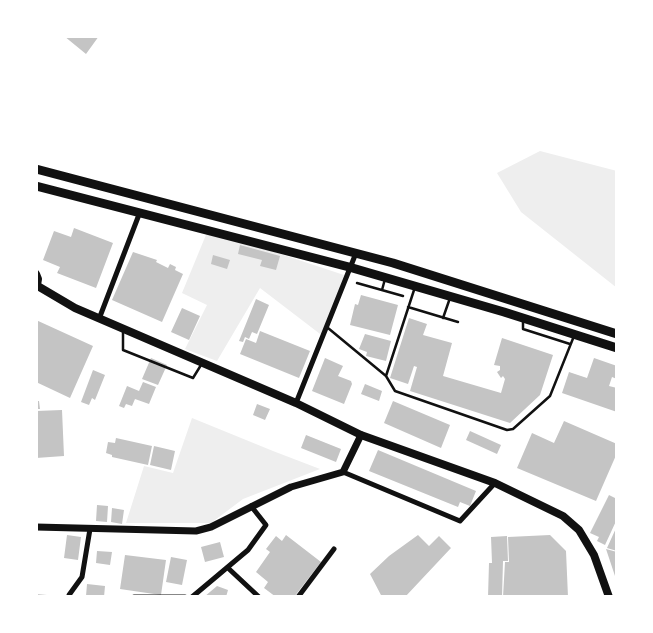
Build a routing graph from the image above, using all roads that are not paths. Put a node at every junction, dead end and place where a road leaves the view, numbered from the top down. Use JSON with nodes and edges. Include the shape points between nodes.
{"nodes":[{"id":1,"x":36,"y":169,"type":"edge"},
{"id":2,"x":36,"y":186,"type":"edge"},
{"id":3,"x":50,"y":189,"type":"junction"},
{"id":4,"x":36,"y":192,"type":"edge"},
{"id":5,"x":140,"y":212,"type":"junction"},
{"id":6,"x":356,"y":253,"type":"junction"},
{"id":7,"x":349,"y":267,"type":"junction"},
{"id":8,"x":36,"y":274,"type":"edge"},
{"id":9,"x":386,"y":277,"type":"junction"},
{"id":10,"x":357,"y":283,"type":"dead end"},
{"id":11,"x":36,"y":285,"type":"edge"},
{"id":12,"x":415,"y":286,"type":"junction"},
{"id":13,"x":382,"y":290,"type":"junction"},
{"id":14,"x":404,"y":296,"type":"dead end"},
{"id":15,"x":450,"y":296,"type":"junction"},
{"id":16,"x":408,"y":307,"type":"junction"},
{"id":17,"x":443,"y":318,"type":"junction"},
{"id":18,"x":523,"y":318,"type":"junction"},
{"id":19,"x":98,"y":319,"type":"junction"},
{"id":20,"x":458,"y":322,"type":"dead end"},
{"id":21,"x":326,"y":326,"type":"junction"},
{"id":22,"x":123,"y":331,"type":"junction"},
{"id":23,"x":575,"y":334,"type":"junction"},
{"id":24,"x":617,"y":334,"type":"edge"},
{"id":25,"x":571,"y":344,"type":"junction"},
{"id":26,"x":617,"y":348,"type":"edge"},
{"id":27,"x":202,"y":364,"type":"junction"},
{"id":28,"x":386,"y":376,"type":"junction"},
{"id":29,"x":296,"y":403,"type":"junction"},
{"id":30,"x":361,"y":435,"type":"junction"},
{"id":31,"x":343,"y":472,"type":"junction"},
{"id":32,"x":495,"y":483,"type":"junction"},
{"id":33,"x":251,"y":505,"type":"junction"},
{"id":34,"x":36,"y":527,"type":"edge"},
{"id":35,"x":90,"y":529,"type":"junction"},
{"id":36,"x":334,"y":549,"type":"dead end"},
{"id":37,"x":228,"y":568,"type":"junction"},
{"id":38,"x":69,"y":596,"type":"edge"},
{"id":39,"x":134,"y":597,"type":"edge"},
{"id":40,"x":185,"y":597,"type":"edge"},
{"id":41,"x":192,"y":597,"type":"edge"},
{"id":42,"x":259,"y":597,"type":"edge"},
{"id":43,"x":298,"y":597,"type":"edge"},
{"id":44,"x":609,"y":597,"type":"edge"}],
"edges":[{"from":1,"to":6,"type":"main road"},
{"from":2,"to":3,"type":"main road"},
{"from":3,"to":4,"type":"main road"},
{"from":3,"to":5,"type":"main road"},
{"from":5,"to":7,"type":"main road"},
{"from":5,"to":19,"type":"street"},
{"from":6,"to":7,"type":"street"},
{"from":6,"to":24,"type":"main road","via":[[510,298]]},
{"from":7,"to":9,"type":"main road"},
{"from":7,"to":21,"type":"street"},
{"from":8,"to":11,"type":"main road"},
{"from":9,"to":12,"type":"main road"},
{"from":9,"to":13,"type":"lane"},
{"from":10,"to":13,"type":"lane"},
{"from":11,"to":19,"type":"main road"},
{"from":12,"to":15,"type":"main road"},
{"from":12,"to":16,"type":"lane"},
{"from":13,"to":14,"type":"lane"},
{"from":15,"to":17,"type":"lane"},
{"from":15,"to":18,"type":"main road"},
{"from":16,"to":17,"type":"lane"},
{"from":16,"to":28,"type":"lane"},
{"from":17,"to":20,"type":"lane"},
{"from":18,"to":23,"type":"main road"},
{"from":18,"to":25,"type":"lane","via":[[523,329]]},
{"from":19,"to":22,"type":"main road"},
{"from":21,"to":28,"type":"lane"},
{"from":21,"to":29,"type":"street"},
{"from":22,"to":27,"type":"main road"},
{"from":22,"to":27,"type":"lane","via":[[123,350],[193,378]]},
{"from":23,"to":25,"type":"lane"},
{"from":23,"to":26,"type":"main road"},
{"from":25,"to":28,"type":"lane","via":[[550,396],[513,429],[507,430],[395,391]]},
{"from":27,"to":29,"type":"main road"},
{"from":29,"to":30,"type":"main road"},
{"from":30,"to":31,"type":"street"},
{"from":30,"to":32,"type":"main road"},
{"from":31,"to":32,"type":"street","via":[[460,521]]},
{"from":31,"to":33,"type":"street","via":[[291,487]]},
{"from":32,"to":44,"type":"main road","via":[[563,516],[579,530],[594,555]]},
{"from":33,"to":35,"type":"street","via":[[232,518],[196,531]]},
{"from":33,"to":37,"type":"street","via":[[266,525],[248,550]]},
{"from":34,"to":35,"type":"street"},
{"from":35,"to":38,"type":"street","via":[[82,577]]},
{"from":36,"to":43,"type":"street"},
{"from":37,"to":41,"type":"street"},
{"from":37,"to":42,"type":"street"},
{"from":39,"to":40,"type":"street"}]}
